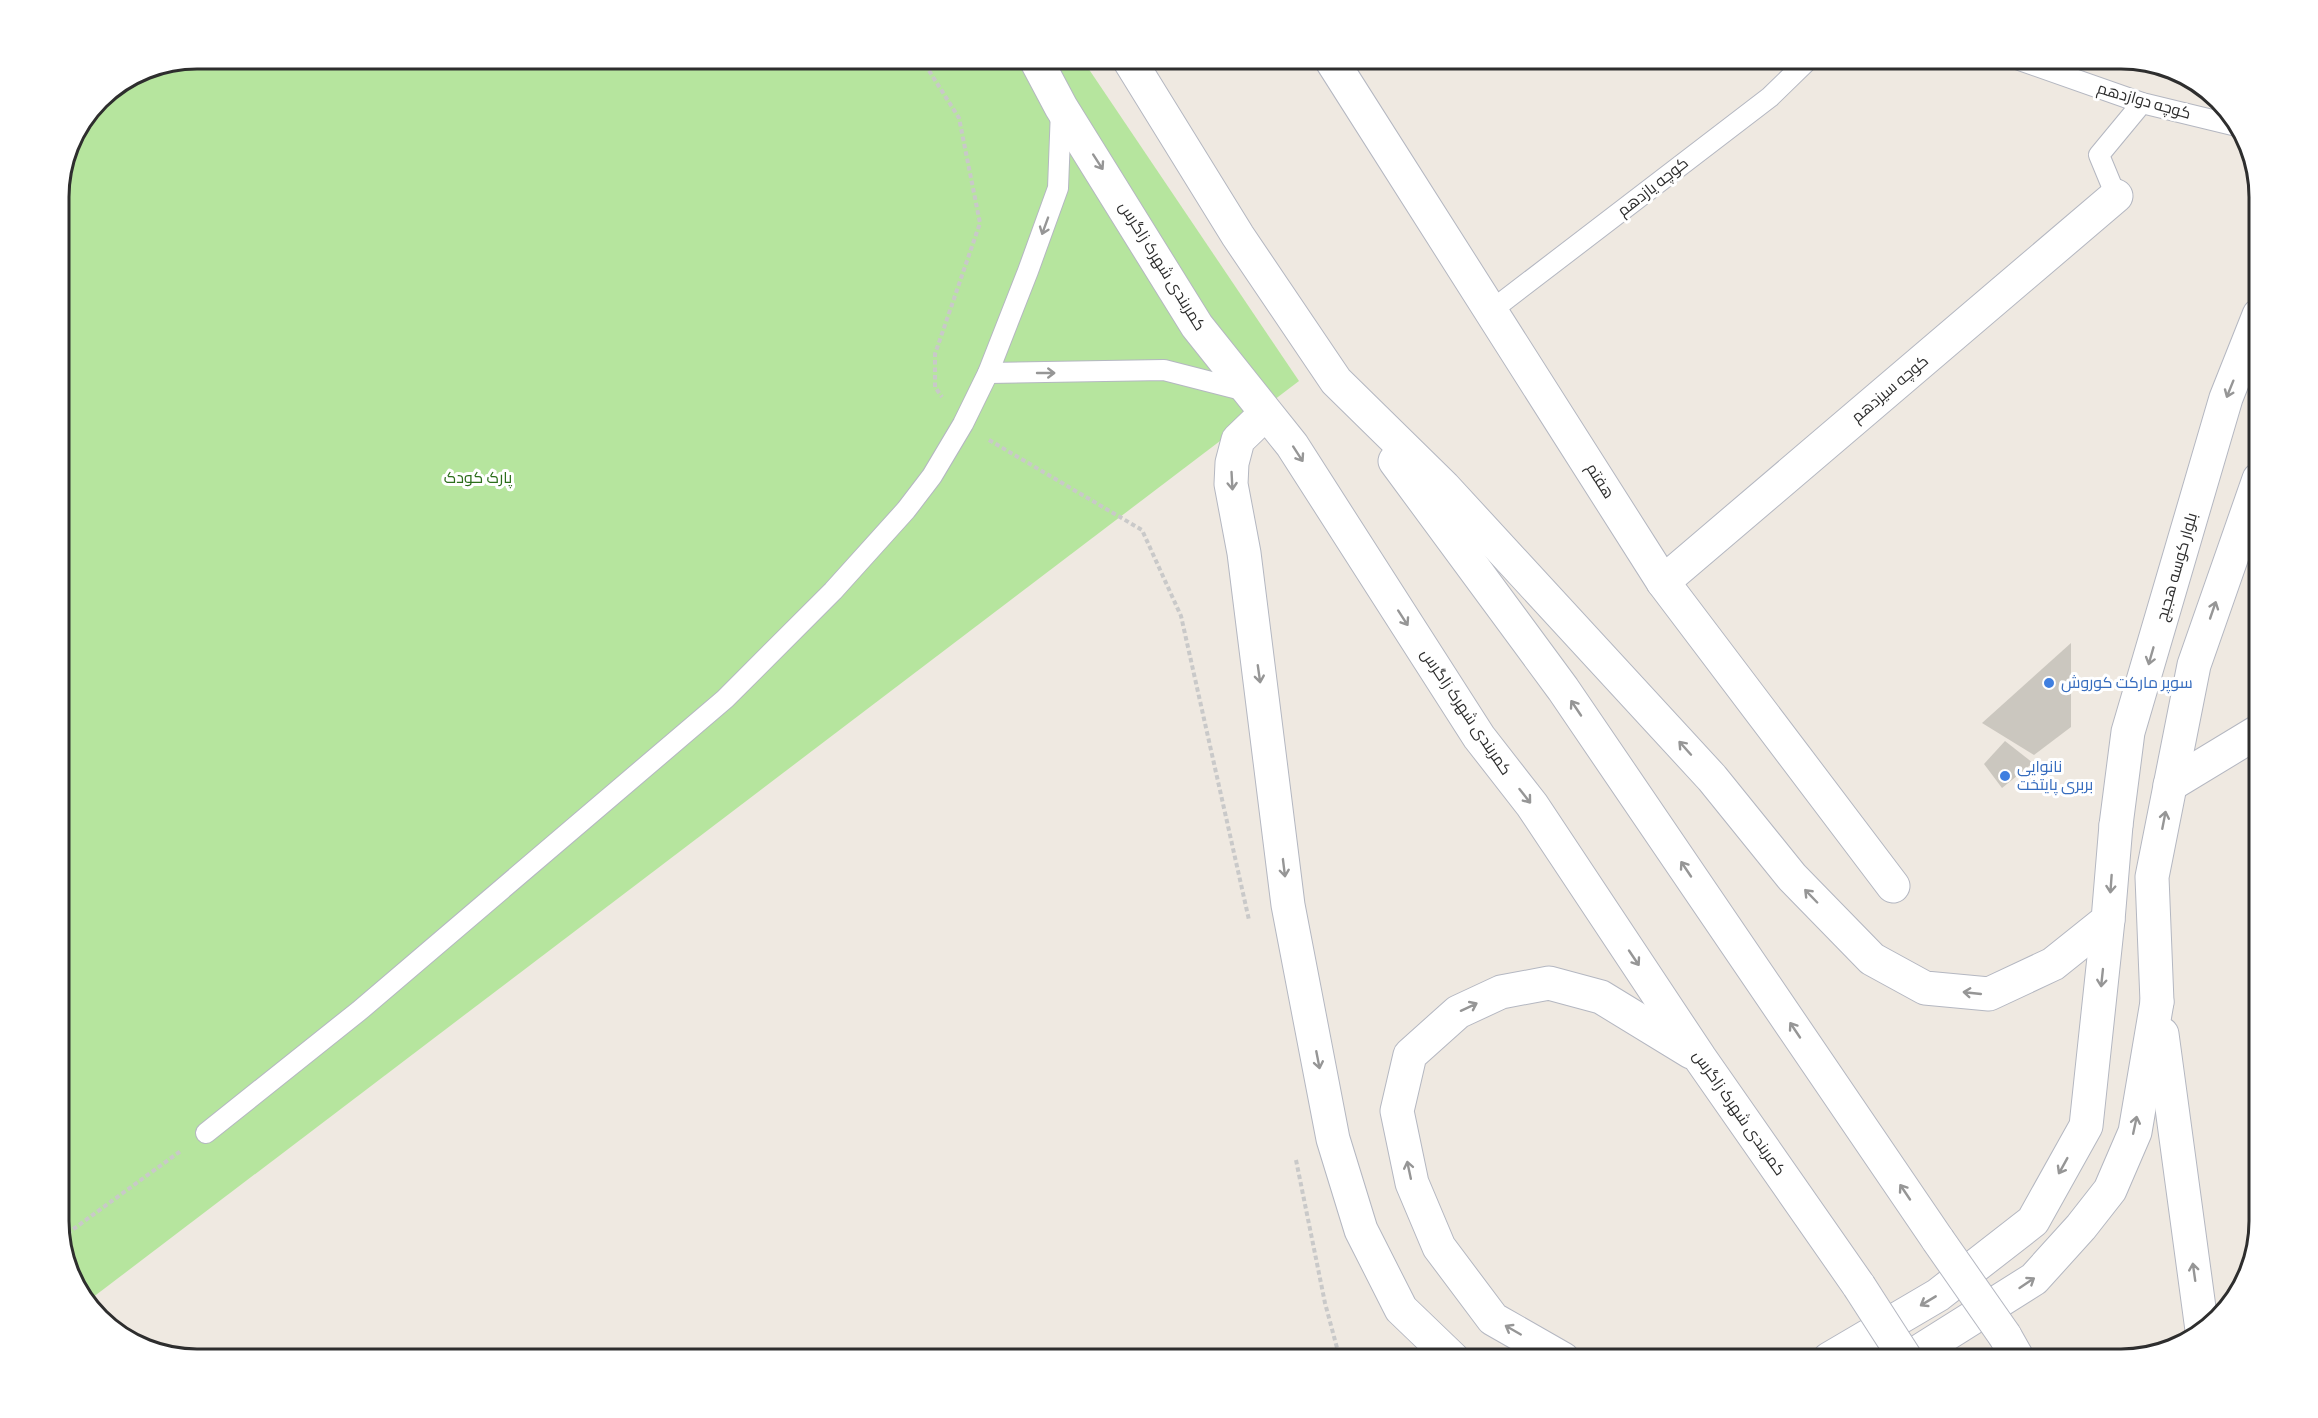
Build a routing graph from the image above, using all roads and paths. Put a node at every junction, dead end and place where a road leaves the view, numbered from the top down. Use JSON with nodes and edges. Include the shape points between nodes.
{"nodes":[{"id":1,"x":928,"y":69,"type":"edge"},
{"id":2,"x":1041,"y":69,"type":"edge"},
{"id":3,"x":1135,"y":69,"type":"edge"},
{"id":4,"x":1337,"y":69,"type":"edge"},
{"id":5,"x":1799,"y":69,"type":"edge"},
{"id":6,"x":2045,"y":69,"type":"edge"},
{"id":7,"x":2142,"y":103,"type":"junction"},
{"id":8,"x":1061,"y":107,"type":"junction"},
{"id":9,"x":2225,"y":123,"type":"edge"},
{"id":10,"x":2116,"y":196,"type":"joint"},
{"id":11,"x":1492,"y":310,"type":"junction"},
{"id":12,"x":2249,"y":340,"type":"edge"},
{"id":13,"x":988,"y":373,"type":"junction"},
{"id":14,"x":1336,"y":381,"type":"junction"},
{"id":15,"x":1258,"y":403,"type":"junction"},
{"id":16,"x":963,"y":424,"type":"junction"},
{"id":17,"x":2249,"y":507,"type":"edge"},
{"id":18,"x":1663,"y":582,"type":"junction"},
{"id":19,"x":2249,"y":737,"type":"edge"},
{"id":20,"x":2170,"y":785,"type":"junction"},
{"id":21,"x":1893,"y":886,"type":"dead end"},
{"id":22,"x":2108,"y":920,"type":"junction"},
{"id":23,"x":1250,"y":926,"type":"dead end"},
{"id":24,"x":2157,"y":1002,"type":"junction"},
{"id":25,"x":1700,"y":1058,"type":"junction"},
{"id":26,"x":206,"y":1133,"type":"joint"},
{"id":27,"x":1294,"y":1150,"type":"dead end"},
{"id":28,"x":69,"y":1232,"type":"edge"},
{"id":29,"x":2201,"y":1321,"type":"edge"},
{"id":30,"x":2012,"y":1348,"type":"edge"},
{"id":31,"x":1337,"y":1349,"type":"edge"},
{"id":32,"x":1443,"y":1349,"type":"edge"},
{"id":33,"x":1546,"y":1349,"type":"edge"},
{"id":34,"x":1846,"y":1349,"type":"edge"},
{"id":35,"x":1900,"y":1349,"type":"edge"},
{"id":36,"x":1923,"y":1349,"type":"edge"}],
"edges":[{"from":1,"to":16,"type":"path","via":[[959,118],[980,223],[934,354],[934,387]]},
{"from":2,"to":8,"type":"main road","name":"کمربندی شهرک زاگرس"},
{"from":3,"to":14,"type":"main road","via":[[1238,236]]},
{"from":4,"to":11,"type":"main road","name":"هفتم"},
{"from":5,"to":11,"type":"lane","name":"کوچه یازدهم","via":[[1770,97]]},
{"from":6,"to":7,"type":"lane","name":"کوچه دوازدهم"},
{"from":7,"to":9,"type":"lane","name":"کوچه دوازدهم"},
{"from":7,"to":10,"type":"lane","via":[[2099,155]]},
{"from":8,"to":13,"type":"lane","one_way":true,"via":[[1059,188]]},
{"from":8,"to":15,"type":"main road","name":"کمربندی شهرک زاگرس","one_way":true,"via":[[1197,326]]},
{"from":10,"to":18,"type":"main road","name":"کوچه سیزدهم"},
{"from":11,"to":18,"type":"main road","name":"هفتم"},
{"from":12,"to":22,"type":"main road","name":"بلوار کوسه هجیج","one_way":true,"via":[[2226,398],[2128,732]]},
{"from":13,"to":15,"type":"lane","one_way":true,"via":[[1164,370]]},
{"from":13,"to":16,"type":"lane"},
{"from":22,"to":14,"type":"main road","one_way":true,"via":[[2053,964],[1989,994],[1925,988],[1872,959],[1792,877],[1712,778],[1460,504]]},
{"from":30,"to":14,"type":"main road","one_way":true,"bridge":true,"via":[[1563,689]]},
{"from":15,"to":25,"type":"main road","name":"کمربندی شهرک زاگرس","one_way":true,"via":[[1292,445],[1479,736],[1532,805]]},
{"from":15,"to":32,"type":"main road","one_way":true,"via":[[1238,440],[1231,484],[1244,553],[1288,905],[1333,1139],[1361,1230],[1401,1309]]},
{"from":16,"to":23,"type":"path","via":[[1142,530],[1181,616]]},
{"from":16,"to":26,"type":"lane","via":[[906,510],[833,591],[725,699],[359,1011]]},
{"from":20,"to":17,"type":"main road","one_way":true,"via":[[2194,665]]},
{"from":18,"to":21,"type":"main road","name":"هفتم"},
{"from":19,"to":20,"type":"main road"},
{"from":24,"to":20,"type":"main road","one_way":true,"via":[[2152,877]]},
{"from":22,"to":34,"type":"main road","one_way":true,"via":[[2086,1126],[2033,1221],[1938,1295]]},
{"from":29,"to":24,"type":"main road","one_way":true},
{"from":36,"to":24,"type":"main road","one_way":true,"via":[[2034,1279],[2110,1190],[2135,1132]]},
{"from":33,"to":25,"type":"main road","one_way":true,"via":[[1493,1319],[1439,1247],[1412,1183],[1397,1111],[1410,1055],[1458,1012],[1501,992],[1549,983],[1601,997]]},
{"from":25,"to":35,"type":"main road","name":"کمربندی شهرک زاگرس","bridge":true},
{"from":26,"to":28,"type":"path"},
{"from":27,"to":31,"type":"path"}]}
